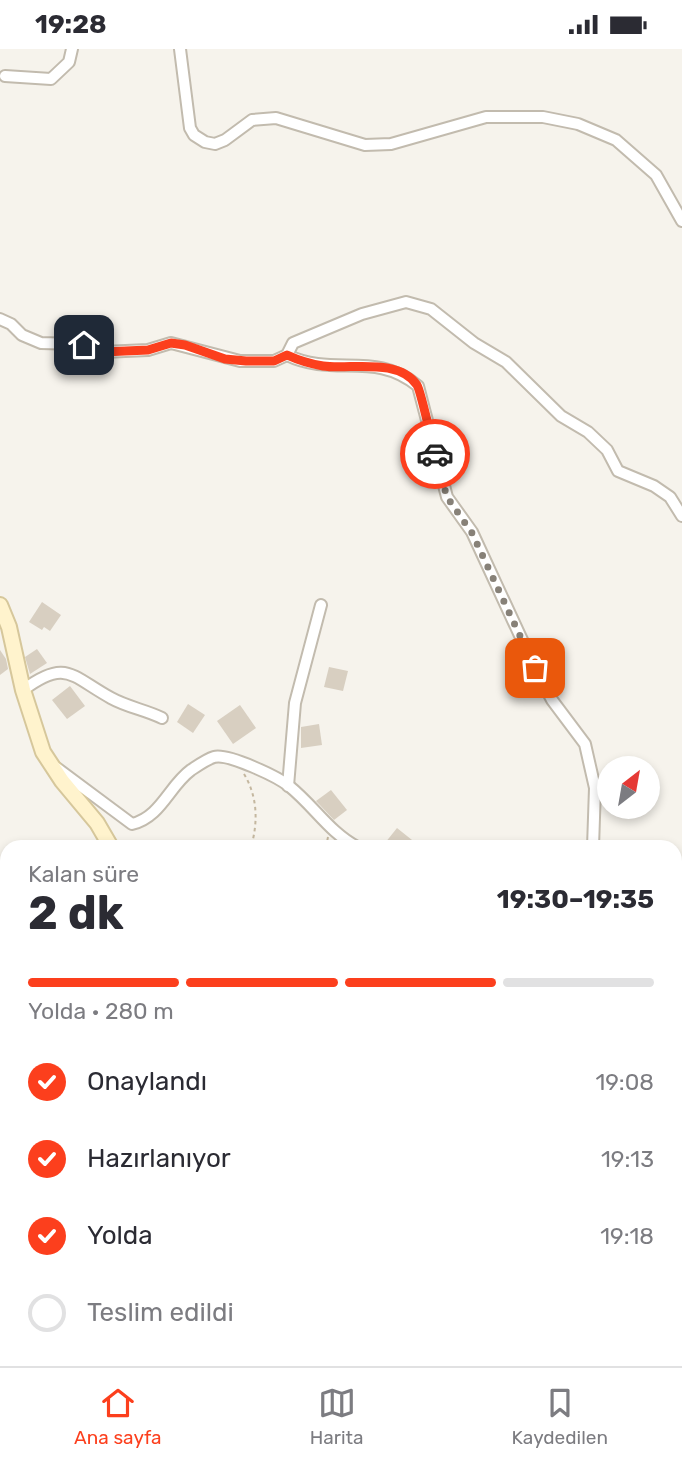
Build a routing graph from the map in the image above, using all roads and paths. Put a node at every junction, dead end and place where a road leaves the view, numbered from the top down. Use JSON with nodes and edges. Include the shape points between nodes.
{"nodes":[{"id":1,"x":72,"y":49,"type":"edge"},
{"id":2,"x":180,"y":49,"type":"edge"},
{"id":3,"x":5,"y":76,"type":"dead end"},
{"id":4,"x":682,"y":221,"type":"edge"},
{"id":5,"x":0,"y":319,"type":"edge"},
{"id":6,"x":287,"y":355,"type":"junction"},
{"id":7,"x":682,"y":516,"type":"edge"},
{"id":8,"x":0,"y":605,"type":"edge"},
{"id":9,"x":321,"y":605,"type":"dead end"},
{"id":10,"x":23,"y":690,"type":"junction"},
{"id":11,"x":162,"y":717,"type":"dead end"},
{"id":12,"x":235,"y":758,"type":"junction"},
{"id":13,"x":52,"y":765,"type":"junction"},
{"id":14,"x":288,"y":786,"type":"junction"},
{"id":15,"x":107,"y":840,"type":"edge"},
{"id":16,"x":252,"y":840,"type":"edge"},
{"id":17,"x":346,"y":840,"type":"edge"},
{"id":18,"x":593,"y":840,"type":"edge"}],
"edges":[{"from":1,"to":3,"type":"street","via":[[69,62],[51,79]]},
{"from":2,"to":4,"type":"street","via":[[190,128],[205,142],[225,140],[252,120],[275,118],[365,145],[391,144],[486,117],[543,117],[579,124],[615,140],[656,175]]},
{"from":5,"to":6,"type":"street","via":[[41,343],[77,344],[103,352],[148,350],[171,343],[233,360],[274,361]]},
{"from":6,"to":7,"type":"street","via":[[293,343],[362,314],[406,302],[431,309],[506,362],[561,416],[588,432],[607,450],[618,471],[670,497]]},
{"from":6,"to":18,"type":"street","via":[[325,367],[372,365],[405,375],[418,386],[447,497],[472,533],[552,700],[585,744],[595,788]]},
{"from":8,"to":10,"type":"street"},
{"from":9,"to":14,"type":"street","via":[[295,703]]},
{"from":10,"to":11,"type":"street","via":[[47,675],[68,673],[112,699]]},
{"from":10,"to":13,"type":"street","via":[[43,752]]},
{"from":12,"to":13,"type":"street","via":[[215,757],[188,772],[157,810],[132,824]]},
{"from":12,"to":14,"type":"street"},
{"from":12,"to":16,"type":"path","via":[[251,785],[256,814]]},
{"from":13,"to":15,"type":"street"},
{"from":14,"to":17,"type":"street"}]}
